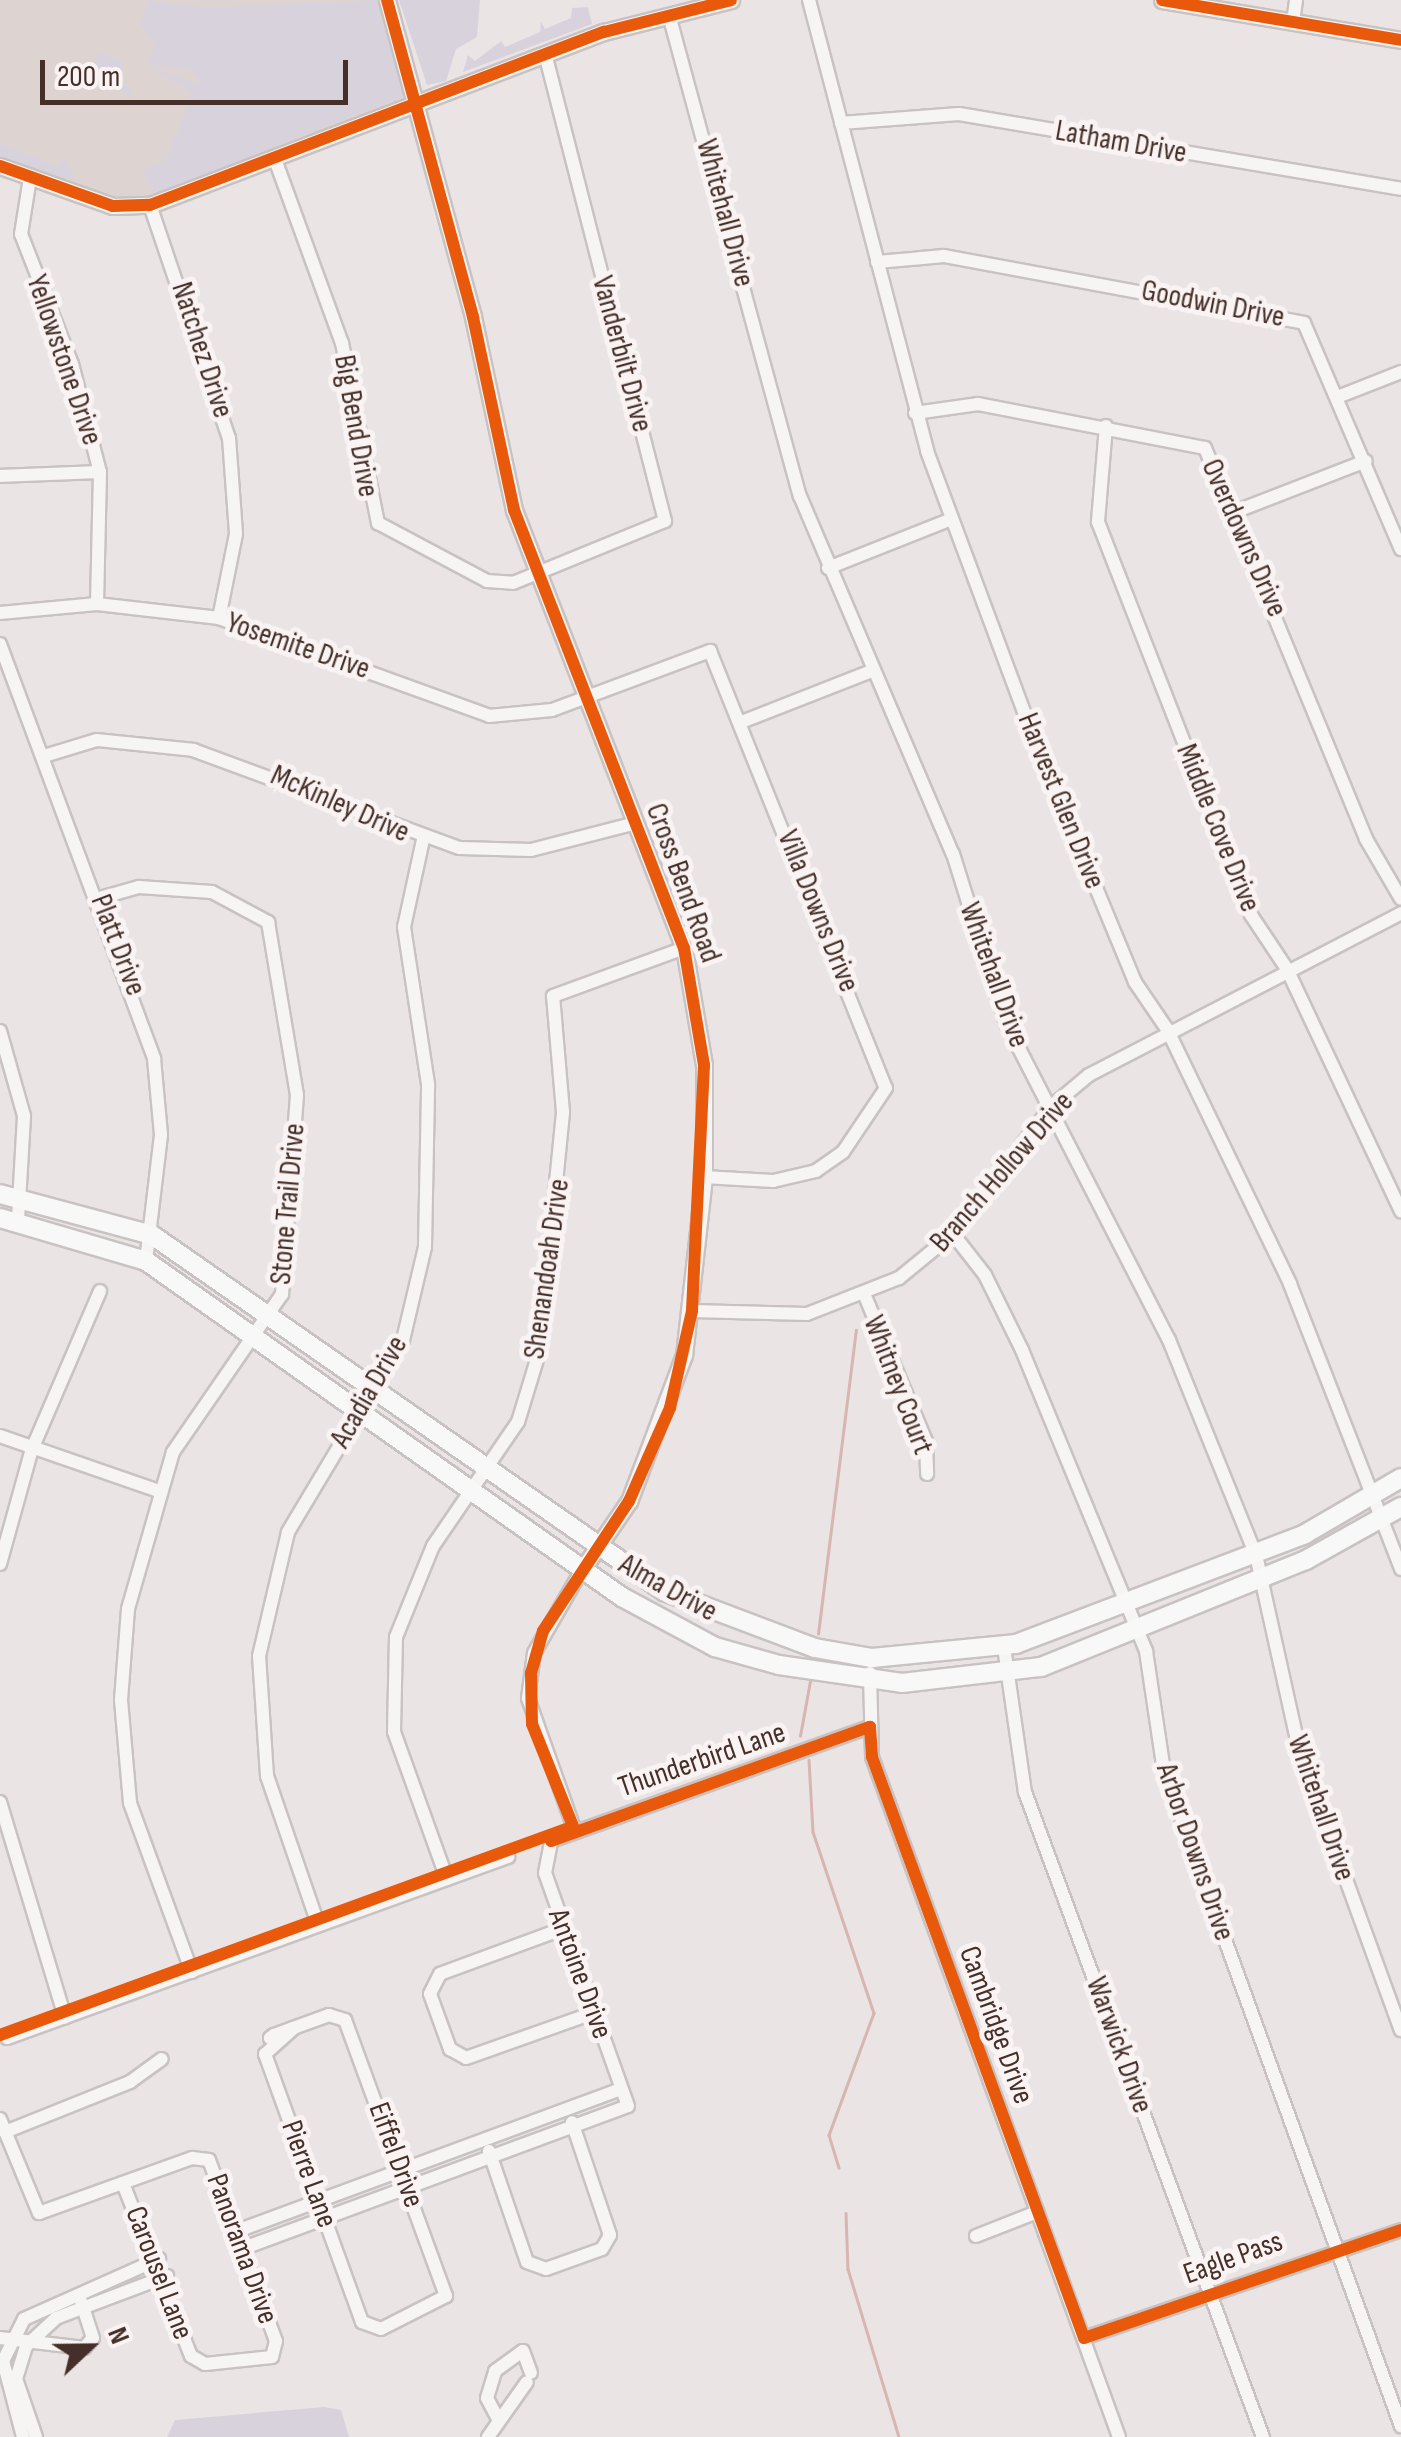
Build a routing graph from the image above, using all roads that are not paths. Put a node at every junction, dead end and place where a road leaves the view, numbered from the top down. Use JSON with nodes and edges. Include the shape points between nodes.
{"nodes":[{"id":1,"x":387,"y":0,"type":"edge"},
{"id":2,"x":731,"y":0,"type":"edge"},
{"id":3,"x":809,"y":0,"type":"edge"},
{"id":4,"x":1162,"y":0,"type":"edge"},
{"id":5,"x":1296,"y":0,"type":"edge"},
{"id":6,"x":668,"y":15,"type":"junction"},
{"id":7,"x":1292,"y":22,"type":"junction"},
{"id":8,"x":1401,"y":40,"type":"edge"},
{"id":9,"x":544,"y":54,"type":"junction"},
{"id":10,"x":419,"y":104,"type":"junction"},
{"id":11,"x":840,"y":123,"type":"junction"},
{"id":12,"x":276,"y":162,"type":"junction"},
{"id":13,"x":0,"y":166,"type":"edge"},
{"id":14,"x":30,"y":178,"type":"junction"},
{"id":15,"x":1401,"y":190,"type":"edge"},
{"id":16,"x":150,"y":206,"type":"junction"},
{"id":17,"x":877,"y":262,"type":"junction"},
{"id":18,"x":1401,"y":372,"type":"edge"},
{"id":19,"x":1340,"y":396,"type":"junction"},
{"id":20,"x":916,"y":413,"type":"junction"},
{"id":21,"x":1106,"y":426,"type":"junction"},
{"id":22,"x":1366,"y":460,"type":"junction"},
{"id":23,"x":100,"y":472,"type":"junction"},
{"id":24,"x":0,"y":476,"type":"edge"},
{"id":25,"x":1237,"y":511,"type":"junction"},
{"id":26,"x":952,"y":519,"type":"junction"},
{"id":27,"x":1401,"y":549,"type":"edge"},
{"id":28,"x":828,"y":568,"type":"junction"},
{"id":29,"x":538,"y":573,"type":"junction"},
{"id":30,"x":97,"y":604,"type":"junction"},
{"id":31,"x":0,"y":614,"type":"edge"},
{"id":32,"x":219,"y":618,"type":"junction"},
{"id":33,"x":0,"y":644,"type":"edge"},
{"id":34,"x":869,"y":672,"type":"junction"},
{"id":35,"x":587,"y":698,"type":"junction"},
{"id":36,"x":744,"y":722,"type":"junction"},
{"id":37,"x":44,"y":756,"type":"junction"},
{"id":38,"x":636,"y":823,"type":"junction"},
{"id":39,"x":423,"y":840,"type":"junction"},
{"id":40,"x":100,"y":898,"type":"junction"},
{"id":41,"x":1401,"y":898,"type":"edge"},
{"id":42,"x":1401,"y":913,"type":"edge"},
{"id":43,"x":684,"y":948,"type":"junction"},
{"id":44,"x":1288,"y":969,"type":"junction"},
{"id":45,"x":1167,"y":1029,"type":"junction"},
{"id":46,"x":0,"y":1031,"type":"edge"},
{"id":47,"x":1052,"y":1106,"type":"junction"},
{"id":48,"x":704,"y":1177,"type":"junction"},
{"id":49,"x":0,"y":1194,"type":"edge"},
{"id":50,"x":20,"y":1196,"type":"junction"},
{"id":51,"x":1401,"y":1211,"type":"edge"},
{"id":52,"x":9,"y":1219,"type":"edge"},
{"id":53,"x":953,"y":1234,"type":"junction"},
{"id":54,"x":152,"y":1235,"type":"junction"},
{"id":55,"x":146,"y":1261,"type":"junction"},
{"id":56,"x":100,"y":1291,"type":"dead end"},
{"id":57,"x":865,"y":1296,"type":"junction"},
{"id":58,"x":692,"y":1311,"type":"junction"},
{"id":59,"x":274,"y":1314,"type":"junction"},
{"id":60,"x":255,"y":1332,"type":"junction"},
{"id":61,"x":376,"y":1390,"type":"junction"},
{"id":62,"x":362,"y":1413,"type":"junction"},
{"id":63,"x":0,"y":1436,"type":"edge"},
{"id":64,"x":32,"y":1449,"type":"junction"},
{"id":65,"x":485,"y":1472,"type":"junction"},
{"id":66,"x":927,"y":1474,"type":"dead end"},
{"id":67,"x":1401,"y":1478,"type":"edge"},
{"id":68,"x":156,"y":1490,"type":"junction"},
{"id":69,"x":1376,"y":1490,"type":"junction"},
{"id":70,"x":470,"y":1493,"type":"junction"},
{"id":71,"x":1392,"y":1512,"type":"edge"},
{"id":72,"x":598,"y":1548,"type":"junction"},
{"id":73,"x":1256,"y":1556,"type":"junction"},
{"id":74,"x":0,"y":1564,"type":"edge"},
{"id":75,"x":1401,"y":1569,"type":"edge"},
{"id":76,"x":582,"y":1570,"type":"junction"},
{"id":77,"x":1263,"y":1576,"type":"junction"},
{"id":78,"x":1128,"y":1605,"type":"junction"},
{"id":79,"x":1137,"y":1630,"type":"junction"},
{"id":80,"x":1004,"y":1647,"type":"junction"},
{"id":81,"x":872,"y":1658,"type":"junction"},
{"id":82,"x":1003,"y":1675,"type":"junction"},
{"id":83,"x":870,"y":1679,"type":"junction"},
{"id":84,"x":870,"y":1727,"type":"junction"},
{"id":85,"x":0,"y":1802,"type":"edge"},
{"id":86,"x":575,"y":1831,"type":"junction"},
{"id":87,"x":551,"y":1841,"type":"joint"},
{"id":88,"x":508,"y":1856,"type":"dead end"},
{"id":89,"x":446,"y":1879,"type":"junction"},
{"id":90,"x":318,"y":1924,"type":"junction"},
{"id":91,"x":562,"y":1929,"type":"junction"},
{"id":92,"x":192,"y":1972,"type":"junction"},
{"id":93,"x":592,"y":2012,"type":"junction"},
{"id":94,"x":65,"y":2017,"type":"junction"},
{"id":95,"x":294,"y":2028,"type":"joint"},
{"id":96,"x":1401,"y":2030,"type":"edge"},
{"id":97,"x":8,"y":2038,"type":"dead end"},
{"id":98,"x":162,"y":2059,"type":"dead end"},
{"id":99,"x":621,"y":2089,"type":"junction"},
{"id":100,"x":594,"y":2100,"type":"junction"},
{"id":101,"x":568,"y":2110,"type":"junction"},
{"id":102,"x":600,"y":2117,"type":"junction"},
{"id":103,"x":3,"y":2126,"type":"edge"},
{"id":104,"x":522,"y":2127,"type":"junction"},
{"id":105,"x":574,"y":2127,"type":"junction"},
{"id":106,"x":486,"y":2140,"type":"junction"},
{"id":107,"x":529,"y":2144,"type":"junction"},
{"id":108,"x":492,"y":2158,"type":"junction"},
{"id":109,"x":434,"y":2159,"type":"junction"},
{"id":110,"x":403,"y":2170,"type":"junction"},
{"id":111,"x":440,"y":2176,"type":"junction"},
{"id":112,"x":124,"y":2183,"type":"junction"},
{"id":113,"x":409,"y":2188,"type":"junction"},
{"id":114,"x":320,"y":2200,"type":"junction"},
{"id":115,"x":1037,"y":2212,"type":"junction"},
{"id":116,"x":326,"y":2218,"type":"junction"},
{"id":117,"x":237,"y":2230,"type":"junction"},
{"id":118,"x":1401,"y":2230,"type":"edge"},
{"id":119,"x":976,"y":2236,"type":"dead end"},
{"id":120,"x":244,"y":2248,"type":"junction"},
{"id":121,"x":1340,"y":2250,"type":"junction"},
{"id":122,"x":159,"y":2259,"type":"junction"},
{"id":123,"x":124,"y":2274,"type":"junction"},
{"id":124,"x":167,"y":2276,"type":"junction"},
{"id":125,"x":76,"y":2290,"type":"junction"},
{"id":126,"x":130,"y":2290,"type":"junction"},
{"id":127,"x":1210,"y":2293,"type":"junction"},
{"id":128,"x":83,"y":2306,"type":"junction"},
{"id":129,"x":36,"y":2308,"type":"junction"},
{"id":130,"x":47,"y":2324,"type":"junction"},
{"id":131,"x":371,"y":2330,"type":"joint"},
{"id":132,"x":1084,"y":2338,"type":"junction"},
{"id":133,"x":5,"y":2339,"type":"edge"},
{"id":134,"x":26,"y":2346,"type":"junction"},
{"id":135,"x":196,"y":2362,"type":"joint"},
{"id":136,"x":497,"y":2418,"type":"junction"},
{"id":137,"x":1401,"y":2426,"type":"edge"},
{"id":138,"x":24,"y":2428,"type":"edge"},
{"id":139,"x":36,"y":2437,"type":"edge"},
{"id":140,"x":488,"y":2437,"type":"edge"},
{"id":141,"x":1119,"y":2437,"type":"edge"},
{"id":142,"x":1262,"y":2437,"type":"edge"}],
"edges":[{"from":1,"to":10,"type":"street","name":"Cross Bend Road"},
{"from":2,"to":6,"type":"street"},
{"from":3,"to":11,"type":"street","name":"Harvest Glen Drive"},
{"from":4,"to":7,"type":"street"},
{"from":5,"to":7,"type":"street"},
{"from":6,"to":9,"type":"street"},
{"from":6,"to":28,"type":"street","name":"Whitehall Drive","via":[[790,466]]},
{"from":7,"to":8,"type":"street"},
{"from":9,"to":10,"type":"street"},
{"from":9,"to":29,"type":"street","name":"Vanderbilt Drive","via":[[665,521]]},
{"from":10,"to":12,"type":"street"},
{"from":10,"to":29,"type":"street","name":"Cross Bend Road","via":[[501,462]]},
{"from":11,"to":15,"type":"street","name":"Latham Drive","via":[[958,114]]},
{"from":11,"to":17,"type":"street","name":"Harvest Glen Drive"},
{"from":12,"to":16,"type":"street"},
{"from":12,"to":29,"type":"street","name":"Big Bend Drive","via":[[342,343],[378,524],[487,580]]},
{"from":13,"to":14,"type":"street"},
{"from":14,"to":16,"type":"street","via":[[113,206]]},
{"from":14,"to":23,"type":"street","name":"Yellowstone Drive","via":[[20,234],[72,364]]},
{"from":16,"to":32,"type":"street","name":"Natchez Drive","via":[[204,342],[229,438],[236,534]]},
{"from":17,"to":19,"type":"street","name":"Goodwin Drive","via":[[944,256],[1290,316],[1313,332]]},
{"from":17,"to":20,"type":"street","name":"Harvest Glen Drive"},
{"from":18,"to":19,"type":"street"},
{"from":19,"to":22,"type":"street","name":"Goodwin Drive"},
{"from":20,"to":21,"type":"street","name":"Overdowns Drive","via":[[978,404]]},
{"from":20,"to":26,"type":"street","name":"Harvest Glen Drive"},
{"from":21,"to":25,"type":"street","name":"Overdowns Drive","via":[[1206,448]]},
{"from":21,"to":44,"type":"street","name":"Middle Cove Drive","via":[[1098,522],[1251,915]]},
{"from":22,"to":25,"type":"street"},
{"from":22,"to":27,"type":"street","name":"Goodwin Drive"},
{"from":23,"to":24,"type":"street"},
{"from":23,"to":30,"type":"street","name":"Yellowstone Drive"},
{"from":25,"to":41,"type":"street","name":"Overdowns Drive","via":[[1366,839]]},
{"from":26,"to":28,"type":"street"},
{"from":26,"to":45,"type":"street","name":"Harvest Glen Drive","via":[[1135,982]]},
{"from":28,"to":34,"type":"street","name":"Whitehall Drive"},
{"from":29,"to":35,"type":"street","name":"Cross Bend Road"},
{"from":30,"to":31,"type":"street","name":"Yosemite Drive"},
{"from":30,"to":32,"type":"street","name":"Yosemite Drive"},
{"from":32,"to":35,"type":"street","name":"Yosemite Drive","via":[[341,656],[464,712],[521,716]]},
{"from":33,"to":37,"type":"street","name":"Platt Drive"},
{"from":34,"to":36,"type":"street"},
{"from":34,"to":47,"type":"street","name":"Whitehall Drive","via":[[952,854],[1006,1023]]},
{"from":35,"to":36,"type":"street","name":"Villa Downs Drive","via":[[710,650]]},
{"from":35,"to":38,"type":"street","name":"Cross Bend Road"},
{"from":36,"to":48,"type":"street","name":"Villa Downs Drive","via":[[886,1088],[843,1152],[816,1171],[773,1182]]},
{"from":37,"to":39,"type":"street","name":"McKinley Drive","via":[[97,740],[193,750],[285,778]]},
{"from":37,"to":40,"type":"street","name":"Platt Drive"},
{"from":38,"to":39,"type":"street","name":"McKinley Drive","via":[[530,850]]},
{"from":38,"to":43,"type":"street","name":"Cross Bend Road"},
{"from":39,"to":61,"type":"street","name":"Acadia Drive","via":[[404,927],[428,1084],[425,1247],[403,1340]]},
{"from":40,"to":54,"type":"street","name":"Platt Drive","via":[[154,1059],[161,1135]]},
{"from":40,"to":59,"type":"street","name":"Stone Trail Drive","via":[[139,886],[212,892],[268,922],[296,1094],[288,1271]]},
{"from":42,"to":44,"type":"street","name":"Branch Hollow Drive"},
{"from":43,"to":48,"type":"street","name":"Cross Bend Road","via":[[704,1065]]},
{"from":43,"to":65,"type":"street","name":"Shenandoah Drive","via":[[553,996],[563,1112],[546,1315],[518,1422]]},
{"from":44,"to":45,"type":"street","name":"Branch Hollow Drive"},
{"from":44,"to":51,"type":"street","name":"Middle Cove Drive"},
{"from":45,"to":47,"type":"street","name":"Branch Hollow Drive"},
{"from":45,"to":69,"type":"street","name":"Harvest Glen Drive"},
{"from":46,"to":50,"type":"street","via":[[24,1116]]},
{"from":47,"to":53,"type":"street","name":"Branch Hollow Drive"},
{"from":47,"to":73,"type":"street","name":"Whitehall Drive","via":[[1169,1340]]},
{"from":48,"to":58,"type":"street","name":"Cross Bend Road"},
{"from":49,"to":50,"type":"main road","name":"Alma Drive"},
{"from":50,"to":52,"type":"street"},
{"from":50,"to":54,"type":"main road","name":"Alma Drive"},
{"from":52,"to":55,"type":"main road","name":"Alma Drive"},
{"from":53,"to":57,"type":"street","name":"Branch Hollow Drive"},
{"from":53,"to":78,"type":"street","name":"Arbor Downs Drive","via":[[986,1275],[1022,1350]]},
{"from":54,"to":55,"type":"street","name":"Platt Drive"},
{"from":54,"to":59,"type":"main road","name":"Alma Drive"},
{"from":55,"to":60,"type":"main road","name":"Alma Drive"},
{"from":56,"to":64,"type":"street"},
{"from":57,"to":58,"type":"street","name":"Branch Hollow Drive","via":[[795,1316]]},
{"from":57,"to":66,"type":"street","name":"Whitney Court","via":[[930,1454]]},
{"from":58,"to":72,"type":"street","name":"Cross Bend Road","via":[[670,1408]]},
{"from":59,"to":60,"type":"street","name":"Stone Trail Drive"},
{"from":59,"to":61,"type":"main road","name":"Alma Drive"},
{"from":60,"to":62,"type":"main road","name":"Alma Drive"},
{"from":60,"to":68,"type":"street","name":"Stone Trail Drive","via":[[196,1412]]},
{"from":61,"to":62,"type":"street","name":"Acadia Drive"},
{"from":61,"to":65,"type":"main road","name":"Alma Drive"},
{"from":62,"to":70,"type":"main road","name":"Alma Drive"},
{"from":62,"to":90,"type":"street","name":"Acadia Drive","via":[[288,1532],[259,1656],[268,1776]]},
{"from":63,"to":64,"type":"street"},
{"from":64,"to":68,"type":"street"},
{"from":64,"to":74,"type":"street"},
{"from":65,"to":70,"type":"street","name":"Shenandoah Drive"},
{"from":65,"to":72,"type":"main road","name":"Alma Drive"},
{"from":67,"to":69,"type":"main road","name":"Alma Drive"},
{"from":68,"to":92,"type":"street","name":"Stone Trail Drive","via":[[128,1609],[123,1753],[139,1834]]},
{"from":69,"to":71,"type":"street","name":"Harvest Glen Drive"},
{"from":69,"to":73,"type":"main road","name":"Alma Drive"},
{"from":70,"to":76,"type":"main road","name":"Alma Drive"},
{"from":70,"to":89,"type":"street","name":"Shenandoah Drive","via":[[416,1576],[392,1670],[403,1769]]},
{"from":71,"to":75,"type":"street","name":"Harvest Glen Drive"},
{"from":71,"to":77,"type":"main road","name":"Alma Drive"},
{"from":72,"to":76,"type":"street","name":"Cross Bend Road"},
{"from":72,"to":81,"type":"main road","name":"Alma Drive","via":[[732,1624]]},
{"from":73,"to":77,"type":"street","name":"Whitehall Drive"},
{"from":73,"to":78,"type":"main road","name":"Alma Drive"},
{"from":76,"to":83,"type":"main road","name":"Alma Drive","via":[[714,1647]]},
{"from":76,"to":86,"type":"street","name":"Cross Bend Road","via":[[534,1653],[528,1698]]},
{"from":77,"to":79,"type":"main road","name":"Alma Drive"},
{"from":77,"to":96,"type":"street","name":"Whitehall Drive","via":[[1300,1753]]},
{"from":78,"to":79,"type":"street","name":"Arbor Downs Drive"},
{"from":78,"to":80,"type":"main road","name":"Alma Drive"},
{"from":79,"to":82,"type":"main road","name":"Alma Drive"},
{"from":79,"to":121,"type":"street","name":"Arbor Downs Drive","via":[[1158,1695],[1164,1772]]},
{"from":80,"to":81,"type":"main road","name":"Alma Drive"},
{"from":80,"to":82,"type":"street","name":"Warwick Drive"},
{"from":81,"to":83,"type":"street","name":"Cambridge Drive"},
{"from":82,"to":83,"type":"main road","name":"Alma Drive"},
{"from":82,"to":127,"type":"street","name":"Warwick Drive","via":[[1026,1792]]},
{"from":83,"to":84,"type":"street","name":"Cambridge Drive"},
{"from":84,"to":86,"type":"street","name":"Thunderbird Lane"},
{"from":84,"to":115,"type":"street","name":"Cambridge Drive","via":[[872,1757]]},
{"from":85,"to":94,"type":"street"},
{"from":86,"to":87,"type":"street","name":"Thunderbird Lane"},
{"from":87,"to":91,"type":"street","name":"Antoine Drive","via":[[545,1874]]},
{"from":88,"to":89,"type":"street"},
{"from":89,"to":90,"type":"street"},
{"from":90,"to":92,"type":"street"},
{"from":91,"to":93,"type":"street","name":"Antoine Drive"},
{"from":91,"to":93,"type":"street","via":[[433,1978],[450,2049],[466,2058]]},
{"from":92,"to":94,"type":"street"},
{"from":93,"to":99,"type":"street","name":"Antoine Drive"},
{"from":94,"to":97,"type":"street"},
{"from":95,"to":110,"type":"street","name":"Eiffel Drive","via":[[340,2016]]},
{"from":95,"to":114,"type":"street","name":"Pierre Lane","via":[[265,2054]]},
{"from":98,"to":103,"type":"street","via":[[130,2082]]},
{"from":99,"to":100,"type":"street"},
{"from":99,"to":102,"type":"street","name":"Antoine Drive","via":[[628,2106]]},
{"from":100,"to":101,"type":"street"},
{"from":100,"to":102,"type":"street"},
{"from":101,"to":104,"type":"street"},
{"from":101,"to":105,"type":"street"},
{"from":102,"to":105,"type":"street"},
{"from":103,"to":112,"type":"street","via":[[38,2213]]},
{"from":104,"to":106,"type":"street"},
{"from":104,"to":107,"type":"street"},
{"from":105,"to":107,"type":"street"},
{"from":105,"to":108,"type":"street","via":[[606,2244],[536,2269]]},
{"from":106,"to":108,"type":"street"},
{"from":106,"to":109,"type":"street"},
{"from":107,"to":108,"type":"street"},
{"from":108,"to":111,"type":"street"},
{"from":109,"to":110,"type":"street"},
{"from":109,"to":111,"type":"street"},
{"from":110,"to":113,"type":"street","name":"Eiffel Drive"},
{"from":110,"to":114,"type":"street"},
{"from":111,"to":113,"type":"street"},
{"from":112,"to":117,"type":"street","name":"Panorama Drive","via":[[202,2156]]},
{"from":112,"to":122,"type":"street","name":"Carousel Lane"},
{"from":113,"to":116,"type":"street"},
{"from":113,"to":131,"type":"street","name":"Eiffel Drive","via":[[446,2296]]},
{"from":114,"to":116,"type":"street","name":"Pierre Lane"},
{"from":114,"to":117,"type":"street"},
{"from":115,"to":119,"type":"street"},
{"from":115,"to":132,"type":"street","name":"Cambridge Drive"},
{"from":116,"to":120,"type":"street"},
{"from":116,"to":131,"type":"street","name":"Pierre Lane"},
{"from":117,"to":120,"type":"street","name":"Panorama Drive"},
{"from":118,"to":121,"type":"street","name":"Eagle Pass"},
{"from":120,"to":135,"type":"street","name":"Panorama Drive","via":[[276,2347],[262,2362]]},
{"from":121,"to":127,"type":"street","name":"Eagle Pass"},
{"from":121,"to":137,"type":"street","name":"Arbor Downs Drive"},
{"from":122,"to":123,"type":"street"},
{"from":122,"to":124,"type":"street","name":"Carousel Lane"},
{"from":123,"to":125,"type":"street"},
{"from":123,"to":126,"type":"street"},
{"from":124,"to":126,"type":"street"},
{"from":124,"to":135,"type":"street","name":"Carousel Lane"},
{"from":125,"to":128,"type":"street"},
{"from":125,"to":129,"type":"street"},
{"from":126,"to":128,"type":"street"},
{"from":127,"to":132,"type":"street","name":"Eagle Pass"},
{"from":127,"to":142,"type":"street","name":"Warwick Drive"},
{"from":128,"to":130,"type":"street"},
{"from":128,"to":134,"type":"street","via":[[90,2344]]},
{"from":129,"to":130,"type":"street"},
{"from":129,"to":133,"type":"street"},
{"from":130,"to":134,"type":"street"},
{"from":132,"to":141,"type":"street","name":"Cambridge Drive"},
{"from":133,"to":134,"type":"street"},
{"from":133,"to":138,"type":"street","via":[[3,2361]]},
{"from":134,"to":138,"type":"street","via":[[15,2364]]},
{"from":136,"to":136,"type":"street","via":[[487,2398],[496,2372],[523,2351],[529,2377]]},
{"from":136,"to":140,"type":"street"},
{"from":138,"to":139,"type":"street"}]}
